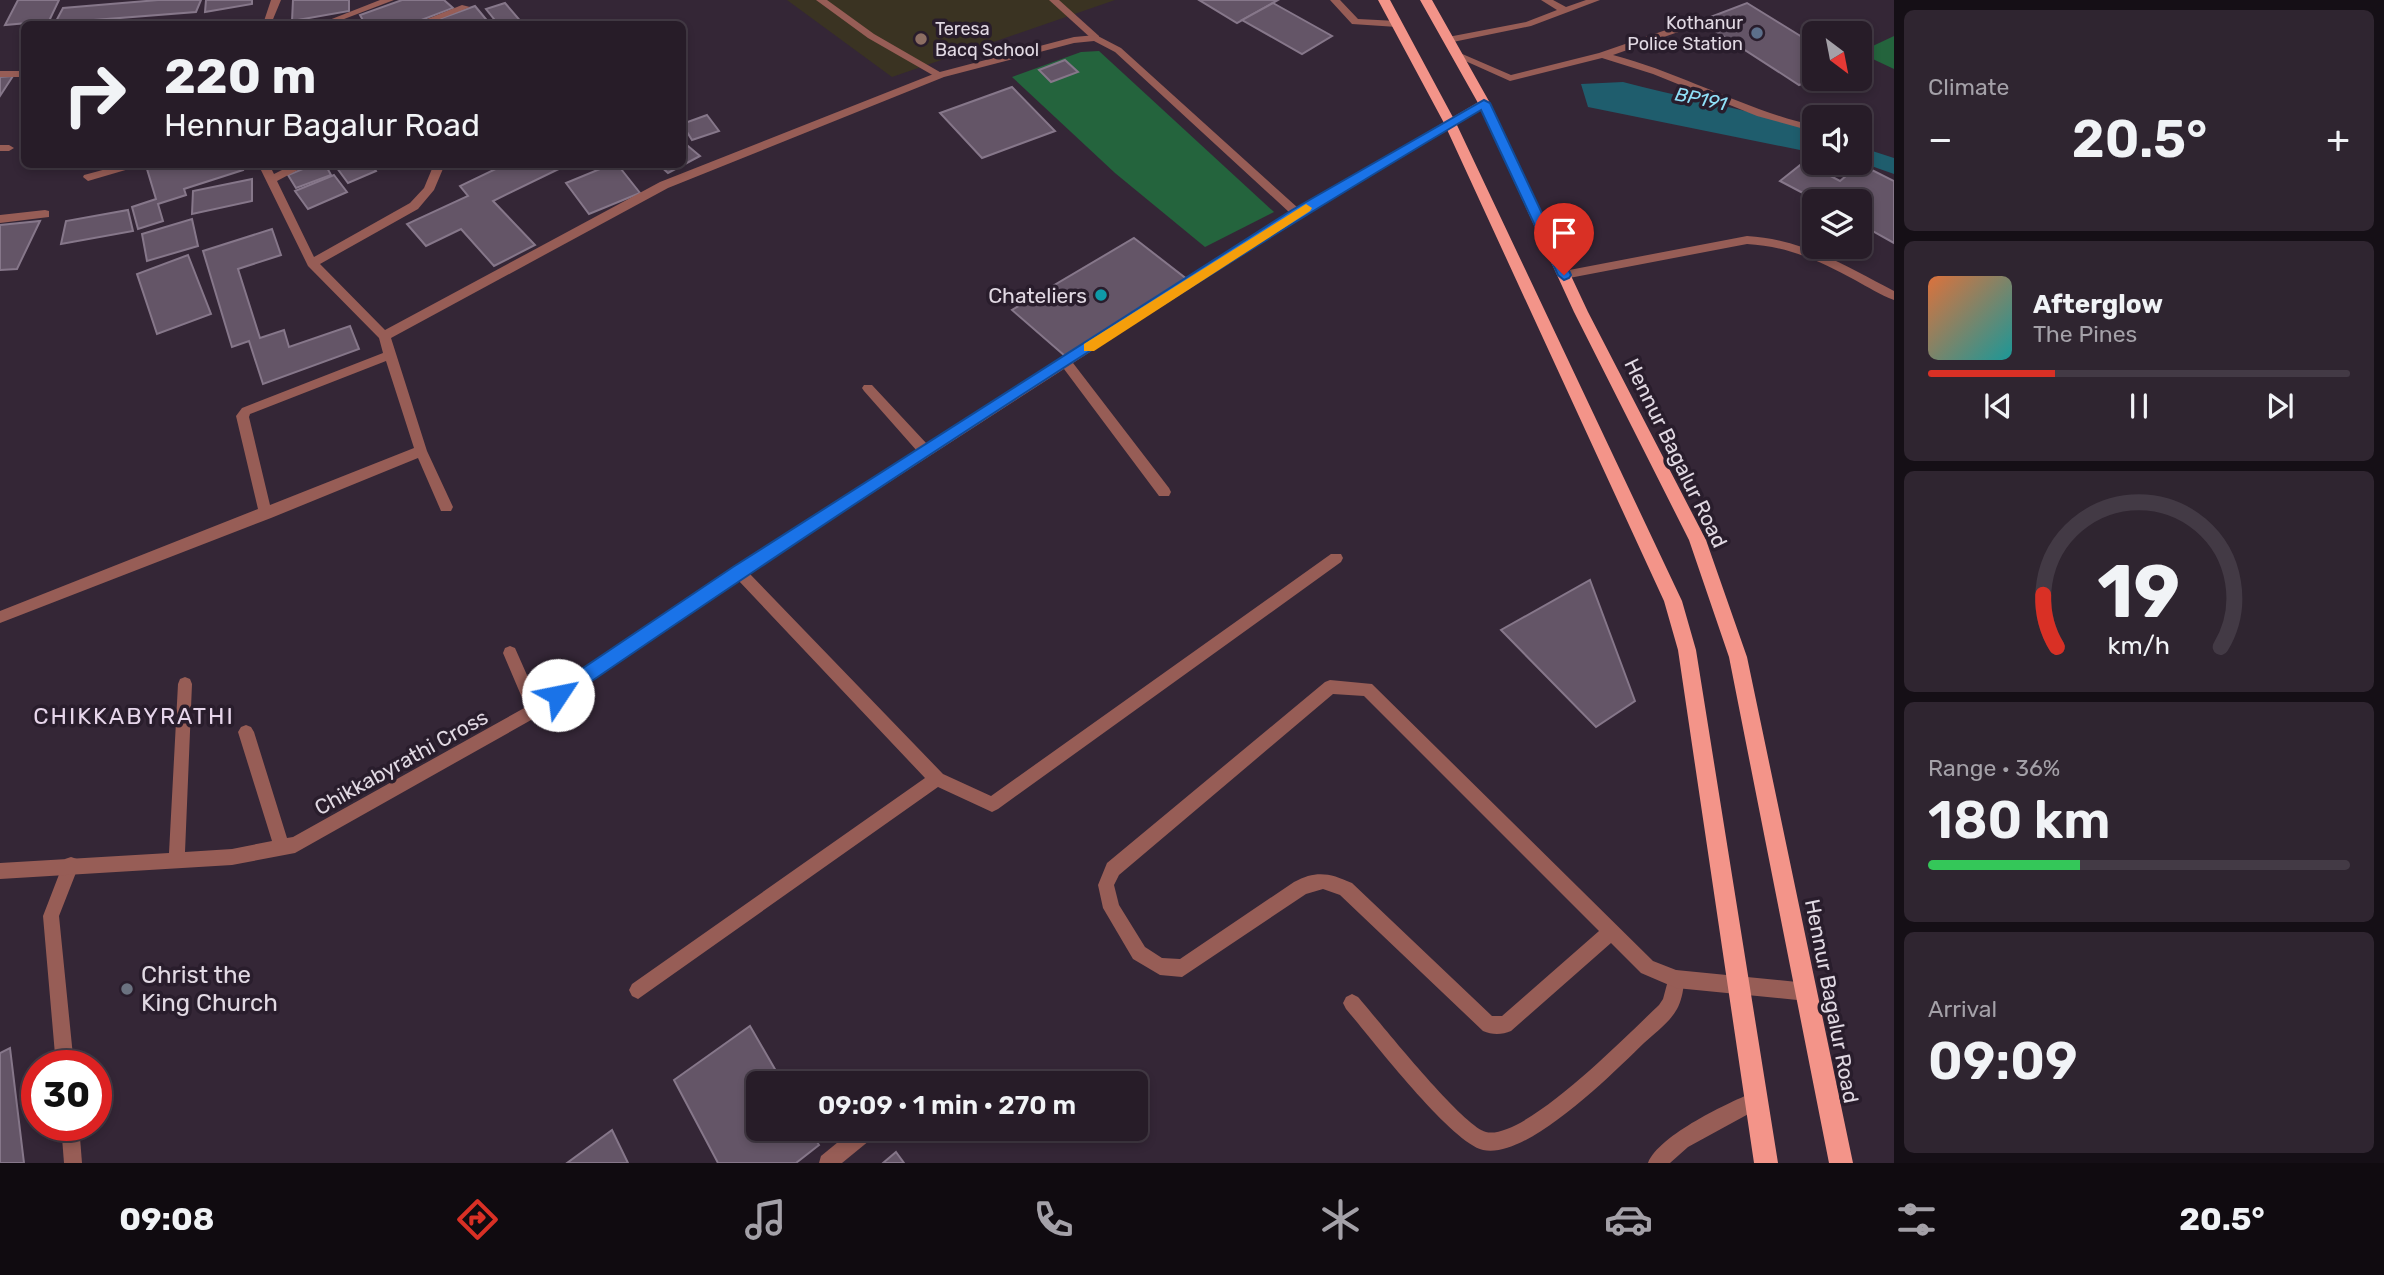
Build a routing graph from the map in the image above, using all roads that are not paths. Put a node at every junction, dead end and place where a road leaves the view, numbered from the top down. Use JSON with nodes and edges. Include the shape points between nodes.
{"nodes":[{"id":1,"x":276,"y":0,"type":"edge"},
{"id":2,"x":389,"y":0,"type":"edge"},
{"id":3,"x":821,"y":0,"type":"edge"},
{"id":4,"x":1054,"y":0,"type":"edge"},
{"id":5,"x":1335,"y":0,"type":"edge"},
{"id":6,"x":1384,"y":0,"type":"edge"},
{"id":7,"x":1546,"y":0,"type":"edge"},
{"id":8,"x":1595,"y":0,"type":"edge"},
{"id":9,"x":1427,"y":2,"type":"edge"},
{"id":10,"x":466,"y":7,"type":"dead end"},
{"id":11,"x":1564,"y":11,"type":"junction"},
{"id":12,"x":268,"y":21,"type":"edge"},
{"id":13,"x":332,"y":21,"type":"edge"},
{"id":14,"x":428,"y":21,"type":"edge"},
{"id":15,"x":1695,"y":23,"type":"dead end"},
{"id":16,"x":1397,"y":24,"type":"junction"},
{"id":17,"x":1096,"y":38,"type":"junction"},
{"id":18,"x":1448,"y":40,"type":"junction"},
{"id":19,"x":1602,"y":55,"type":"junction"},
{"id":20,"x":0,"y":74,"type":"edge"},
{"id":21,"x":21,"y":74,"type":"edge"},
{"id":22,"x":940,"y":75,"type":"junction"},
{"id":23,"x":1484,"y":103,"type":"junction"},
{"id":24,"x":1450,"y":122,"type":"junction"},
{"id":25,"x":1802,"y":125,"type":"edge"},
{"id":26,"x":125,"y":168,"type":"edge"},
{"id":27,"x":265,"y":168,"type":"edge"},
{"id":28,"x":296,"y":168,"type":"edge"},
{"id":29,"x":438,"y":168,"type":"edge"},
{"id":30,"x":88,"y":177,"type":"dead end"},
{"id":31,"x":271,"y":180,"type":"junction"},
{"id":32,"x":1297,"y":213,"type":"junction"},
{"id":33,"x":45,"y":214,"type":"dead end"},
{"id":34,"x":0,"y":219,"type":"edge"},
{"id":35,"x":312,"y":263,"type":"junction"},
{"id":36,"x":1564,"y":275,"type":"junction"},
{"id":37,"x":1894,"y":296,"type":"edge"},
{"id":38,"x":384,"y":336,"type":"junction"},
{"id":39,"x":390,"y":355,"type":"junction"},
{"id":40,"x":1066,"y":362,"type":"junction"},
{"id":41,"x":868,"y":388,"type":"dead end"},
{"id":42,"x":421,"y":451,"type":"junction"},
{"id":43,"x":926,"y":452,"type":"junction"},
{"id":44,"x":1164,"y":492,"type":"dead end"},
{"id":45,"x":446,"y":507,"type":"dead end"},
{"id":46,"x":266,"y":514,"type":"junction"},
{"id":47,"x":1336,"y":558,"type":"dead end"},
{"id":48,"x":739,"y":572,"type":"junction"},
{"id":49,"x":0,"y":617,"type":"edge"},
{"id":50,"x":510,"y":653,"type":"dead end"},
{"id":51,"x":185,"y":684,"type":"dead end"},
{"id":52,"x":535,"y":710,"type":"junction"},
{"id":53,"x":246,"y":732,"type":"dead end"},
{"id":54,"x":937,"y":779,"type":"junction"},
{"id":55,"x":282,"y":848,"type":"junction"},
{"id":56,"x":177,"y":859,"type":"junction"},
{"id":57,"x":71,"y":865,"type":"junction"},
{"id":58,"x":0,"y":870,"type":"edge"},
{"id":59,"x":1611,"y":931,"type":"junction"},
{"id":60,"x":1676,"y":979,"type":"junction"},
{"id":61,"x":1738,"y":984,"type":"junction"},
{"id":62,"x":638,"y":989,"type":"dead end"},
{"id":63,"x":1807,"y":992,"type":"junction"},
{"id":64,"x":1352,"y":1003,"type":"dead end"},
{"id":65,"x":64,"y":1050,"type":"edge"},
{"id":66,"x":1757,"y":1100,"type":"junction"},
{"id":67,"x":71,"y":1141,"type":"edge"},
{"id":68,"x":854,"y":1141,"type":"edge"},
{"id":69,"x":73,"y":1163,"type":"edge"},
{"id":70,"x":828,"y":1163,"type":"edge"},
{"id":71,"x":1657,"y":1163,"type":"edge"},
{"id":72,"x":1766,"y":1163,"type":"edge"},
{"id":73,"x":1841,"y":1163,"type":"edge"}],
"edges":[{"from":1,"to":12,"type":"street"},
{"from":2,"to":13,"type":"street"},
{"from":3,"to":22,"type":"street","via":[[871,36]]},
{"from":4,"to":17,"type":"street"},
{"from":5,"to":16,"type":"street","via":[[1355,22]]},
{"from":6,"to":16,"type":"main road"},
{"from":7,"to":11,"type":"street"},
{"from":8,"to":11,"type":"street"},
{"from":9,"to":18,"type":"main road","name":"Hennur Bagalur Road"},
{"from":10,"to":14,"type":"street"},
{"from":11,"to":18,"type":"street","via":[[1528,24]]},
{"from":15,"to":19,"type":"street"},
{"from":16,"to":24,"type":"main road"},
{"from":17,"to":22,"type":"street"},
{"from":17,"to":32,"type":"street","via":[[1118,50]]},
{"from":18,"to":19,"type":"street","via":[[1510,78]]},
{"from":18,"to":23,"type":"main road","name":"Hennur Bagalur Road"},
{"from":19,"to":25,"type":"street","via":[[1634,62],[1745,108]]},
{"from":20,"to":21,"type":"street"},
{"from":22,"to":38,"type":"street","via":[[664,185]]},
{"from":23,"to":24,"type":"street","name":"Chikkabyrathi Cross"},
{"from":23,"to":36,"type":"main road","name":"Hennur Bagalur Road"},
{"from":24,"to":32,"type":"street","name":"Chikkabyrathi Cross"},
{"from":24,"to":61,"type":"main road","via":[[1673,601],[1687,650]]},
{"from":26,"to":30,"type":"street"},
{"from":27,"to":31,"type":"street"},
{"from":28,"to":31,"type":"street"},
{"from":29,"to":35,"type":"street","via":[[429,190],[414,206]]},
{"from":31,"to":35,"type":"street"},
{"from":32,"to":40,"type":"street","name":"Chikkabyrathi Cross"},
{"from":33,"to":34,"type":"street"},
{"from":35,"to":38,"type":"street"},
{"from":36,"to":37,"type":"street","via":[[1747,240],[1771,240],[1801,247]]},
{"from":36,"to":63,"type":"main road","name":"Hennur Bagalur Road","via":[[1697,540],[1738,657]]},
{"from":38,"to":39,"type":"street"},
{"from":39,"to":42,"type":"street"},
{"from":39,"to":46,"type":"street","via":[[242,416]]},
{"from":40,"to":43,"type":"street","name":"Chikkabyrathi Cross"},
{"from":40,"to":44,"type":"street"},
{"from":41,"to":43,"type":"street"},
{"from":42,"to":45,"type":"street"},
{"from":42,"to":46,"type":"street"},
{"from":43,"to":48,"type":"street","name":"Chikkabyrathi Cross"},
{"from":46,"to":49,"type":"street"},
{"from":47,"to":54,"type":"street","via":[[992,804]]},
{"from":48,"to":52,"type":"street","name":"Chikkabyrathi Cross"},
{"from":48,"to":54,"type":"street"},
{"from":50,"to":52,"type":"street"},
{"from":51,"to":56,"type":"street"},
{"from":52,"to":55,"type":"street","name":"Chikkabyrathi Cross","via":[[295,845]]},
{"from":53,"to":55,"type":"street"},
{"from":54,"to":62,"type":"street"},
{"from":55,"to":56,"type":"street","name":"Chikkabyrathi Cross","via":[[232,857]]},
{"from":56,"to":57,"type":"street","name":"Chikkabyrathi Cross"},
{"from":57,"to":58,"type":"street","name":"Chikkabyrathi Cross"},
{"from":57,"to":65,"type":"street","via":[[51,916]]},
{"from":59,"to":59,"type":"street","via":[[1367,689],[1343,685],[1330,687],[1113,869],[1106,885],[1111,908],[1139,953],[1160,965],[1182,968],[1315,879],[1331,881],[1346,889],[1489,1025],[1505,1025]]},
{"from":59,"to":60,"type":"street","via":[[1647,967]]},
{"from":60,"to":61,"type":"street"},
{"from":60,"to":64,"type":"street","via":[[1665,1011],[1568,1101],[1519,1137],[1503,1143],[1484,1141],[1460,1126]]},
{"from":61,"to":63,"type":"street"},
{"from":61,"to":66,"type":"main road"},
{"from":63,"to":73,"type":"main road","name":"Hennur Bagalur Road"},
{"from":66,"to":71,"type":"street","via":[[1681,1140]]},
{"from":66,"to":72,"type":"main road"},
{"from":67,"to":69,"type":"street"},
{"from":68,"to":70,"type":"street"}]}
